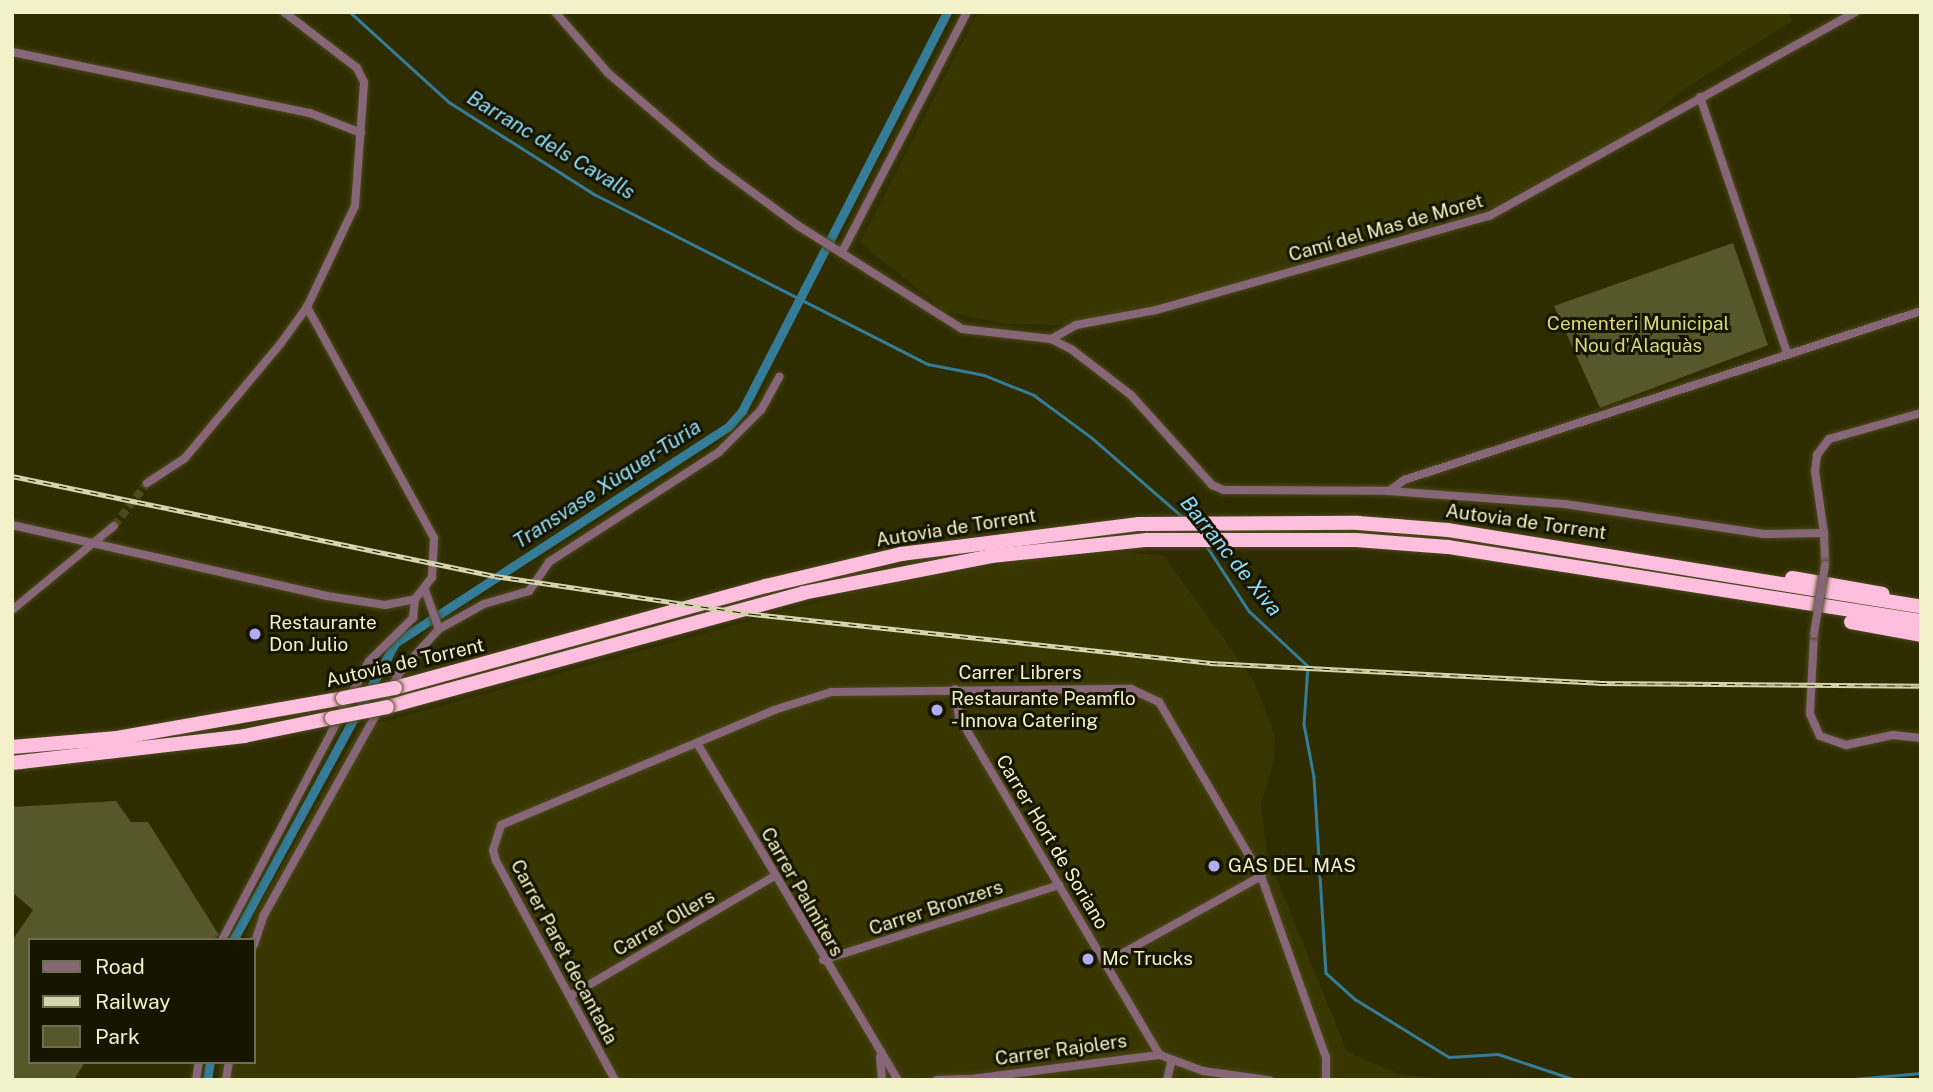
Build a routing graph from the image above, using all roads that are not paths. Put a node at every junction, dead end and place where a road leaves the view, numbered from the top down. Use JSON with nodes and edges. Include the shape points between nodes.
{"nodes":[{"id":1,"x":285,"y":12,"type":"edge"},
{"id":2,"x":555,"y":12,"type":"edge"},
{"id":3,"x":967,"y":12,"type":"edge"},
{"id":4,"x":1856,"y":12,"type":"edge"},
{"id":5,"x":12,"y":52,"type":"edge"},
{"id":6,"x":1700,"y":97,"type":"junction"},
{"id":7,"x":361,"y":133,"type":"junction"},
{"id":8,"x":843,"y":250,"type":"junction"},
{"id":9,"x":307,"y":307,"type":"junction"},
{"id":10,"x":1921,"y":311,"type":"edge"},
{"id":11,"x":1051,"y":339,"type":"junction"},
{"id":12,"x":1787,"y":352,"type":"junction"},
{"id":13,"x":779,"y":377,"type":"dead end"},
{"id":14,"x":1921,"y":413,"type":"edge"},
{"id":15,"x":147,"y":483,"type":"tunnel mouth"},
{"id":16,"x":1389,"y":491,"type":"junction"},
{"id":17,"x":12,"y":525,"type":"edge"},
{"id":18,"x":114,"y":526,"type":"tunnel mouth"},
{"id":19,"x":1448,"y":530,"type":"junction"},
{"id":20,"x":1824,"y":533,"type":"junction"},
{"id":21,"x":92,"y":544,"type":"junction"},
{"id":22,"x":1538,"y":559,"type":"junction"},
{"id":23,"x":425,"y":590,"type":"junction"},
{"id":24,"x":415,"y":599,"type":"junction"},
{"id":25,"x":1921,"y":599,"type":"edge"},
{"id":26,"x":1921,"y":607,"type":"edge"},
{"id":27,"x":12,"y":610,"type":"edge"},
{"id":28,"x":1921,"y":621,"type":"edge"},
{"id":29,"x":439,"y":629,"type":"junction"},
{"id":30,"x":1921,"y":635,"type":"edge"},
{"id":31,"x":955,"y":689,"type":"junction"},
{"id":32,"x":1921,"y":738,"type":"edge"},
{"id":33,"x":697,"y":743,"type":"junction"},
{"id":34,"x":12,"y":747,"type":"edge"},
{"id":35,"x":12,"y":763,"type":"edge"},
{"id":36,"x":494,"y":838,"type":"joint"},
{"id":37,"x":1261,"y":876,"type":"junction"},
{"id":38,"x":774,"y":877,"type":"junction"},
{"id":39,"x":1059,"y":885,"type":"junction"},
{"id":40,"x":223,"y":938,"type":"edge"},
{"id":41,"x":256,"y":939,"type":"edge"},
{"id":42,"x":823,"y":960,"type":"junction"},
{"id":43,"x":1105,"y":963,"type":"junction"},
{"id":44,"x":570,"y":996,"type":"junction"},
{"id":45,"x":1160,"y":1055,"type":"junction"},
{"id":46,"x":880,"y":1057,"type":"junction"},
{"id":47,"x":1171,"y":1062,"type":"junction"},
{"id":48,"x":880,"y":1077,"type":"edge"},
{"id":49,"x":966,"y":1079,"type":"edge"},
{"id":50,"x":615,"y":1080,"type":"edge"},
{"id":51,"x":898,"y":1080,"type":"edge"},
{"id":52,"x":937,"y":1080,"type":"edge"},
{"id":53,"x":1167,"y":1080,"type":"edge"},
{"id":54,"x":1269,"y":1080,"type":"edge"},
{"id":55,"x":1325,"y":1080,"type":"edge"}],
"edges":[{"from":1,"to":7,"type":"street","via":[[357,68],[364,82]]},
{"from":2,"to":8,"type":"street","via":[[608,73],[714,164]]},
{"from":3,"to":8,"type":"street"},
{"from":4,"to":6,"type":"street","name":"Camí del Mas de Moret"},
{"from":5,"to":7,"type":"street","via":[[310,113]]},
{"from":6,"to":11,"type":"street","name":"Camí del Mas de Moret","via":[[1489,216],[1156,310],[1076,326]]},
{"from":6,"to":12,"type":"street"},
{"from":7,"to":9,"type":"street","via":[[355,206]]},
{"from":8,"to":11,"type":"street","via":[[928,312],[961,330]]},
{"from":9,"to":15,"type":"street","via":[[186,458]]},
{"from":9,"to":23,"type":"street","via":[[434,538],[436,555]]},
{"from":10,"to":12,"type":"street"},
{"from":11,"to":16,"type":"street","via":[[1131,394],[1212,485],[1244,492]]},
{"from":12,"to":16,"type":"street","via":[[1418,475]]},
{"from":13,"to":29,"type":"street","via":[[761,410],[719,452],[549,562],[529,591],[484,604]]},
{"from":14,"to":20,"type":"street","via":[[1829,439],[1817,455],[1815,471]]},
{"from":16,"to":20,"type":"street","via":[[1564,504],[1764,534]]},
{"from":17,"to":21,"type":"street"},
{"from":18,"to":21,"type":"street"},
{"from":19,"to":25,"type":"highway","via":[[1544,536]]},
{"from":19,"to":26,"type":"highway","name":"Autovia de Torrent"},
{"from":19,"to":34,"type":"highway","name":"Autovia de Torrent","bridge":true,"via":[[1233,521],[1139,524],[1000,539],[876,560],[395,688],[117,738]]},
{"from":20,"to":32,"type":"street","bridge":true,"via":[[1825,565],[1810,665],[1810,714],[1820,736],[1832,743],[1894,734]]},
{"from":21,"to":24,"type":"street","via":[[327,596],[385,605]]},
{"from":21,"to":27,"type":"street"},
{"from":22,"to":28,"type":"highway","name":"Autovia de Torrent"},
{"from":22,"to":30,"type":"highway"},
{"from":22,"to":35,"type":"highway","name":"Autovia de Torrent","bridge":true,"via":[[1369,541],[1241,537],[1147,540],[991,556],[803,593],[387,707],[232,738]]},
{"from":23,"to":24,"type":"street"},
{"from":23,"to":29,"type":"street"},
{"from":24,"to":40,"type":"street","via":[[413,618],[369,661]]},
{"from":29,"to":41,"type":"street","via":[[399,673],[264,915]]},
{"from":31,"to":33,"type":"street","name":"Carrer Librers","via":[[831,692]]},
{"from":31,"to":37,"type":"street","name":"Carrer Librers","via":[[1131,689],[1154,697]]},
{"from":31,"to":39,"type":"street","name":"Carrer Hort de Soriano","via":[[959,717]]},
{"from":33,"to":36,"type":"street","name":"Carrer Librers","via":[[514,818],[501,825]]},
{"from":33,"to":38,"type":"street","name":"Carrer Palmiters"},
{"from":36,"to":44,"type":"street","name":"Carrer Paret decantada","via":[[496,861]]},
{"from":37,"to":43,"type":"street"},
{"from":37,"to":55,"type":"street","name":"Carrer Librers","via":[[1326,1058]]},
{"from":38,"to":42,"type":"street","name":"Carrer Palmiters"},
{"from":38,"to":44,"type":"street","name":"Carrer Ollers"},
{"from":39,"to":42,"type":"street","name":"Carrer Bronzers"},
{"from":39,"to":43,"type":"street","name":"Carrer Hort de Soriano"},
{"from":42,"to":46,"type":"street","name":"Carrer Palmiters"},
{"from":43,"to":45,"type":"street","name":"Carrer Hort de Soriano"},
{"from":44,"to":50,"type":"street","name":"Carrer Paret decantada"},
{"from":45,"to":47,"type":"street","name":"Carrer Hort de Soriano"},
{"from":45,"to":49,"type":"street","name":"Carrer Rajolers"},
{"from":46,"to":48,"type":"street","name":"Carrer Palmiters"},
{"from":46,"to":51,"type":"street","name":"Carrer Palmiters"},
{"from":47,"to":53,"type":"street"},
{"from":47,"to":54,"type":"street","name":"Carrer Hort de Soriano"},
{"from":49,"to":52,"type":"street","name":"Carrer Rajolers"}]}
